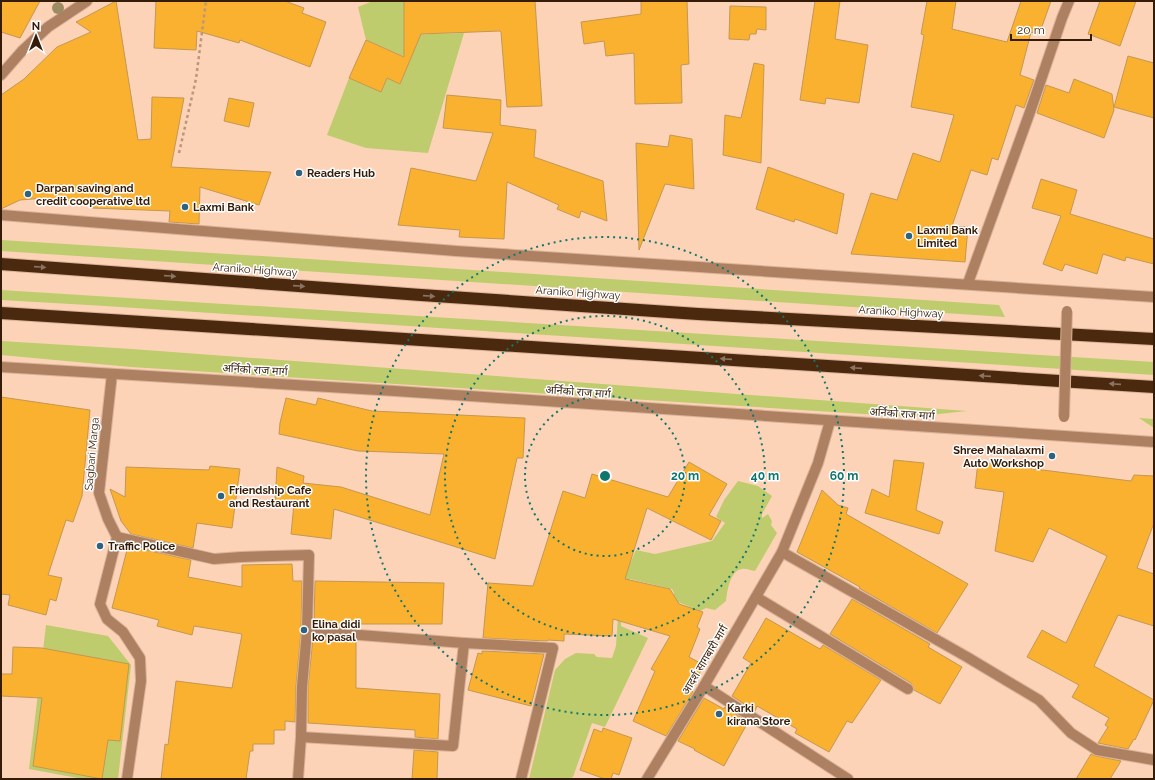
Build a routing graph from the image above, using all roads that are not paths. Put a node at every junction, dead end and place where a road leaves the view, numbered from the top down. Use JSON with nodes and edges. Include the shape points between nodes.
{"nodes":[{"id":1,"x":86,"y":1,"type":"edge"},
{"id":2,"x":1069,"y":1,"type":"edge"},
{"id":3,"x":3,"y":68,"type":"edge"},
{"id":4,"x":1,"y":215,"type":"edge"},
{"id":5,"x":1,"y":264,"type":"edge"},
{"id":6,"x":968,"y":283,"type":"junction"},
{"id":7,"x":1154,"y":297,"type":"edge"},
{"id":8,"x":1067,"y":311,"type":"dead end"},
{"id":9,"x":1,"y":313,"type":"edge"},
{"id":10,"x":1154,"y":339,"type":"edge"},
{"id":11,"x":1,"y":367,"type":"edge"},
{"id":12,"x":112,"y":374,"type":"junction"},
{"id":13,"x":1154,"y":387,"type":"edge"},
{"id":14,"x":1064,"y":416,"type":"dead end"},
{"id":15,"x":830,"y":421,"type":"junction"},
{"id":16,"x":1154,"y":442,"type":"edge"},
{"id":17,"x":117,"y":537,"type":"junction"},
{"id":18,"x":782,"y":552,"type":"junction"},
{"id":19,"x":756,"y":597,"type":"junction"},
{"id":20,"x":307,"y":631,"type":"junction"},
{"id":21,"x":464,"y":642,"type":"junction"},
{"id":22,"x":704,"y":686,"type":"junction"},
{"id":23,"x":908,"y":689,"type":"dead end"},
{"id":24,"x":301,"y":737,"type":"junction"},
{"id":25,"x":1154,"y":760,"type":"edge"},
{"id":26,"x":127,"y":779,"type":"edge"},
{"id":27,"x":298,"y":779,"type":"edge"},
{"id":28,"x":521,"y":779,"type":"edge"},
{"id":29,"x":647,"y":779,"type":"edge"},
{"id":30,"x":848,"y":779,"type":"edge"}],
"edges":[{"from":1,"to":3,"type":"street","via":[[48,27]]},
{"from":2,"to":6,"type":"street"},
{"from":4,"to":6,"type":"street","via":[[456,251]]},
{"from":5,"to":10,"type":"highway","name":"Araniko Highway","one_way":true,"via":[[698,314]]},
{"from":6,"to":7,"type":"street"},
{"from":8,"to":14,"type":"street","bridge":true},
{"from":13,"to":9,"type":"highway","one_way":true},
{"from":11,"to":12,"type":"street","name":"अर्निको राज मार्ग"},
{"from":12,"to":15,"type":"street","name":"अर्निको राज मार्ग","via":[[403,391]]},
{"from":12,"to":17,"type":"street","name":"Sagbari Marga","via":[[99,493]]},
{"from":15,"to":16,"type":"street","name":"अर्निको राज मार्ग"},
{"from":15,"to":18,"type":"street","name":"आदर्श सागबारी मार्ग","via":[[818,463]]},
{"from":17,"to":20,"type":"street","via":[[214,559],[309,555]]},
{"from":17,"to":26,"type":"street","via":[[100,604],[107,619],[123,632],[140,658],[141,680]]},
{"from":18,"to":19,"type":"street","name":"आदर्श सागबारी मार्ग"},
{"from":18,"to":25,"type":"street","via":[[1039,700],[1071,733],[1097,750]]},
{"from":19,"to":22,"type":"street","name":"आदर्श सागबारी मार्ग"},
{"from":19,"to":23,"type":"street"},
{"from":20,"to":21,"type":"street"},
{"from":20,"to":24,"type":"street"},
{"from":21,"to":24,"type":"street","via":[[454,746]]},
{"from":21,"to":28,"type":"street","via":[[553,648]]},
{"from":22,"to":29,"type":"street","name":"आदर्श सागबारी मार्ग"},
{"from":22,"to":30,"type":"street"},
{"from":24,"to":27,"type":"street"}]}
